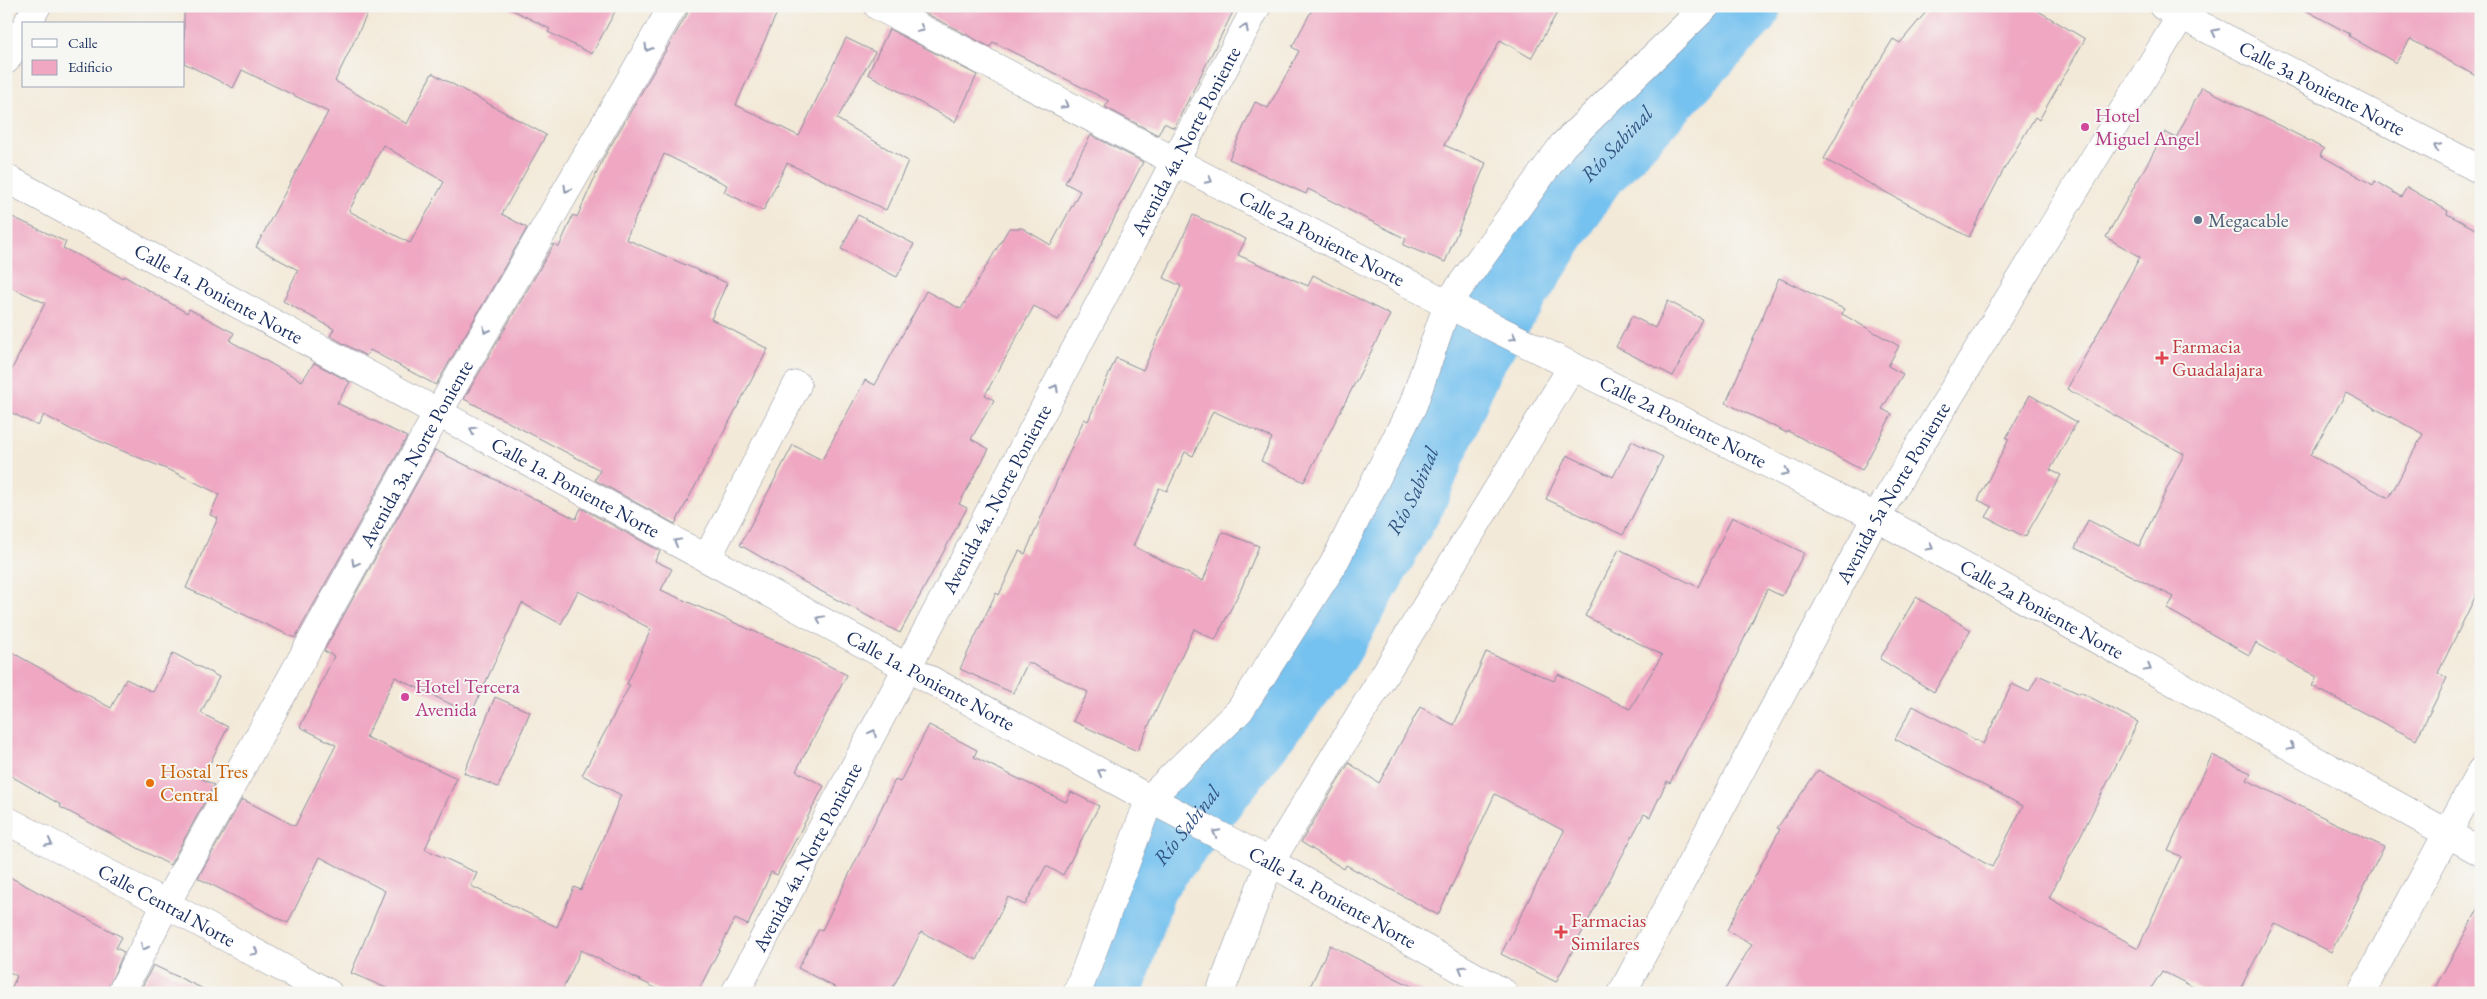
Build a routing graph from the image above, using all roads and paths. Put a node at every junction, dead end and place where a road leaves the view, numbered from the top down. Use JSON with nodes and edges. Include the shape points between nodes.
{"nodes":[{"id":1,"x":37,"y":6,"type":"edge"},
{"id":2,"x":673,"y":6,"type":"edge"},
{"id":3,"x":878,"y":6,"type":"edge"},
{"id":4,"x":1257,"y":6,"type":"edge"},
{"id":5,"x":1706,"y":6,"type":"edge"},
{"id":6,"x":2177,"y":9,"type":"edge"},
{"id":7,"x":28,"y":22,"type":"edge"},
{"id":8,"x":22,"y":33,"type":"edge"},
{"id":9,"x":6,"y":60,"type":"edge"},
{"id":10,"x":1174,"y":162,"type":"junction"},
{"id":11,"x":2481,"y":170,"type":"edge"},
{"id":12,"x":6,"y":178,"type":"edge"},
{"id":13,"x":1458,"y":309,"type":"junction"},
{"id":14,"x":1571,"y":366,"type":"junction"},
{"id":15,"x":797,"y":385,"type":"dead end"},
{"id":16,"x":439,"y":411,"type":"junction"},
{"id":17,"x":1876,"y":517,"type":"junction"},
{"id":18,"x":707,"y":558,"type":"junction"},
{"id":19,"x":908,"y":668,"type":"junction"},
{"id":20,"x":2481,"y":771,"type":"edge"},
{"id":21,"x":1151,"y":799,"type":"junction"},
{"id":22,"x":6,"y":820,"type":"edge"},
{"id":23,"x":2447,"y":834,"type":"junction"},
{"id":24,"x":2481,"y":852,"type":"edge"},
{"id":25,"x":1265,"y":859,"type":"junction"},
{"id":26,"x":166,"y":904,"type":"junction"},
{"id":27,"x":121,"y":993,"type":"edge"},
{"id":28,"x":328,"y":993,"type":"edge"},
{"id":29,"x":735,"y":993,"type":"edge"},
{"id":30,"x":1077,"y":993,"type":"edge"},
{"id":31,"x":1220,"y":993,"type":"edge"},
{"id":32,"x":1504,"y":993,"type":"edge"},
{"id":33,"x":1622,"y":993,"type":"edge"},
{"id":34,"x":2362,"y":993,"type":"edge"}],
"edges":[{"from":1,"to":7,"type":"street"},
{"from":2,"to":16,"type":"street","name":"Avenida 3a. Norte Poniente","one_way":true},
{"from":3,"to":10,"type":"street","name":"Calle 2a Poniente Norte","one_way":true},
{"from":10,"to":4,"type":"street","name":"Avenida 4a. Norte Poniente","one_way":true},
{"from":5,"to":13,"type":"street","via":[[1563,145]]},
{"from":11,"to":6,"type":"street","name":"Calle 3a Poniente Norte","one_way":true},
{"from":6,"to":17,"type":"street","name":"Avenida 5a Norte Poniente"},
{"from":8,"to":9,"type":"street"},
{"from":10,"to":13,"type":"street","name":"Calle 2a Poniente Norte","one_way":true},
{"from":19,"to":10,"type":"street","name":"Avenida 4a. Norte Poniente","one_way":true},
{"from":12,"to":16,"type":"street","name":"Calle 1a. Poniente Norte"},
{"from":13,"to":14,"type":"street","name":"Calle 2a Poniente Norte","one_way":true},
{"from":13,"to":21,"type":"street","via":[[1333,565],[1240,710]]},
{"from":14,"to":17,"type":"street","name":"Calle 2a Poniente Norte","one_way":true},
{"from":14,"to":25,"type":"street"},
{"from":15,"to":18,"type":"street"},
{"from":18,"to":16,"type":"street","name":"Calle 1a. Poniente Norte","one_way":true},
{"from":16,"to":26,"type":"street","name":"Avenida 3a. Norte Poniente","one_way":true},
{"from":17,"to":23,"type":"street","name":"Calle 2a Poniente Norte","one_way":true},
{"from":17,"to":33,"type":"street","name":"Avenida 5a Norte Poniente"},
{"from":19,"to":18,"type":"street","name":"Calle 1a. Poniente Norte","one_way":true},
{"from":21,"to":19,"type":"street","name":"Calle 1a. Poniente Norte","one_way":true},
{"from":29,"to":19,"type":"street","name":"Avenida 4a. Norte Poniente","one_way":true},
{"from":20,"to":23,"type":"street"},
{"from":25,"to":21,"type":"street","name":"Calle 1a. Poniente Norte","one_way":true},
{"from":21,"to":30,"type":"street"},
{"from":22,"to":26,"type":"street","name":"Calle Central Norte","one_way":true},
{"from":23,"to":24,"type":"street","name":"Calle 2a Poniente Norte"},
{"from":23,"to":34,"type":"street"},
{"from":25,"to":31,"type":"street"},
{"from":32,"to":25,"type":"street","name":"Calle 1a. Poniente Norte","one_way":true},
{"from":26,"to":27,"type":"street","name":"Avenida 3a. Norte Poniente","one_way":true},
{"from":26,"to":28,"type":"street","name":"Calle Central Norte","one_way":true}]}
